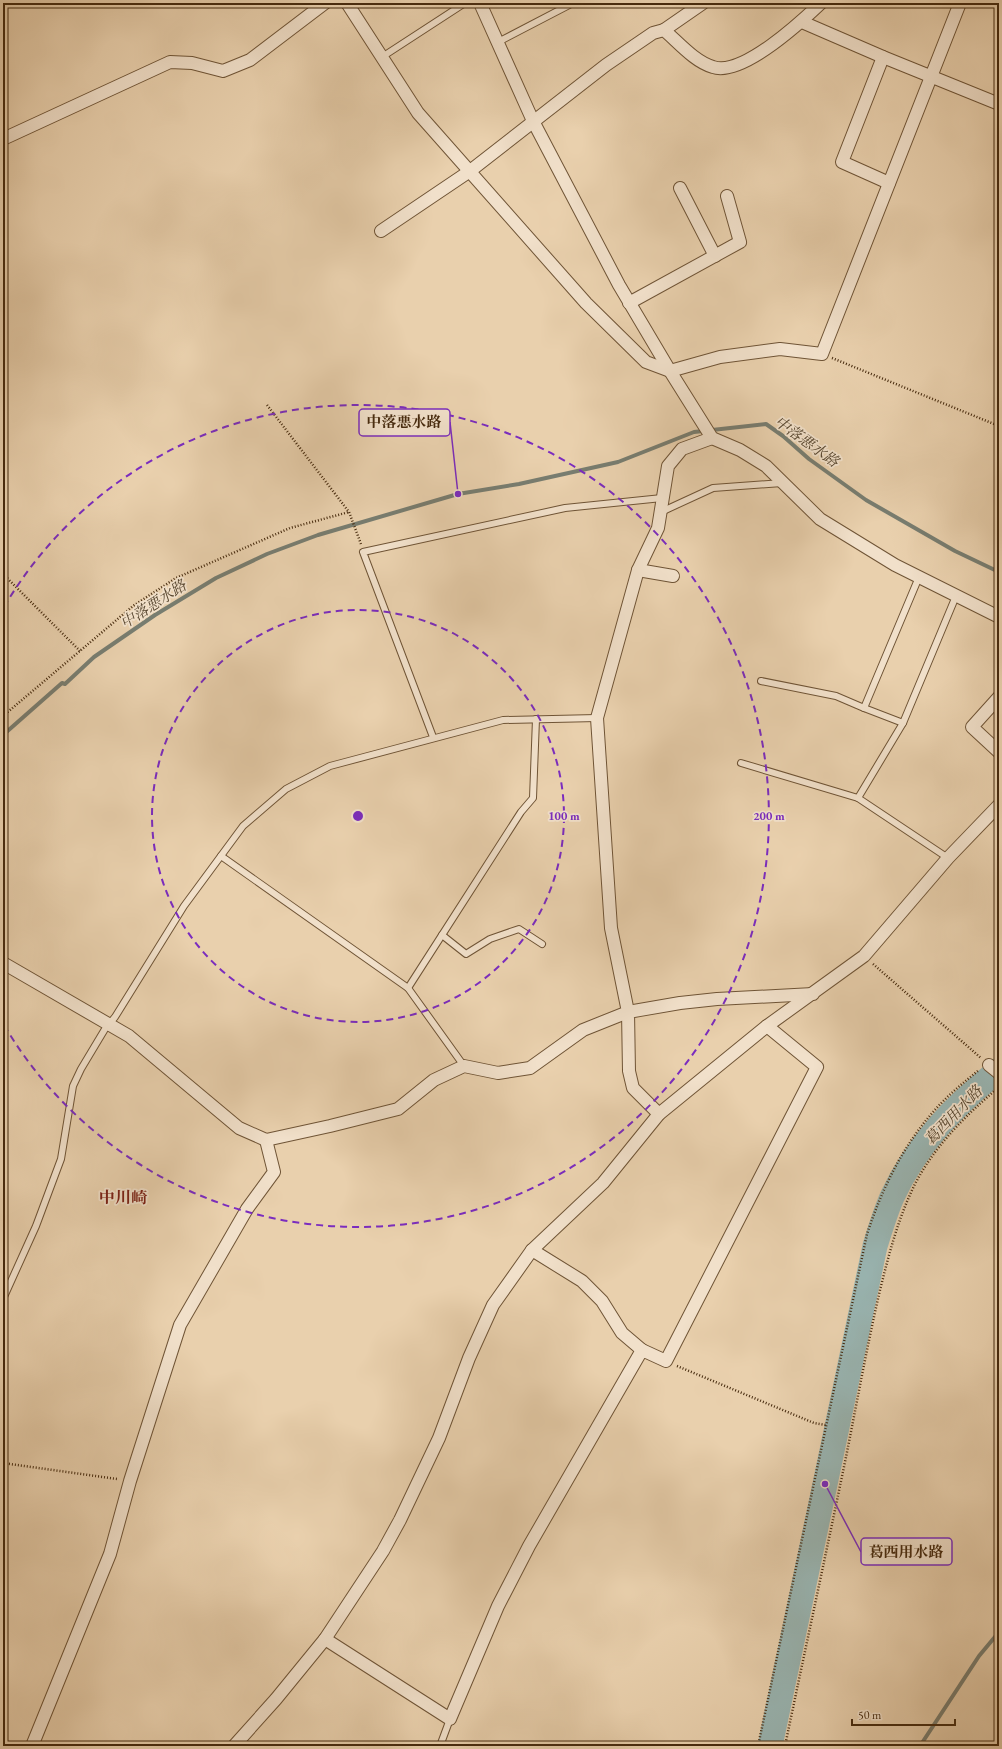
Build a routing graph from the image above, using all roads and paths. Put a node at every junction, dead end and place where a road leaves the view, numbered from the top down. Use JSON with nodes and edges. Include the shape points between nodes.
{"nodes":[{"id":1,"x":325,"y":3,"type":"edge"},
{"id":2,"x":347,"y":3,"type":"edge"},
{"id":3,"x":465,"y":3,"type":"edge"},
{"id":4,"x":480,"y":3,"type":"edge"},
{"id":5,"x":573,"y":3,"type":"edge"},
{"id":6,"x":703,"y":3,"type":"edge"},
{"id":7,"x":821,"y":3,"type":"edge"},
{"id":8,"x":960,"y":3,"type":"edge"},
{"id":9,"x":802,"y":22,"type":"junction"},
{"id":10,"x":664,"y":30,"type":"junction"},
{"id":11,"x":498,"y":42,"type":"junction"},
{"id":12,"x":382,"y":57,"type":"junction"},
{"id":13,"x":883,"y":57,"type":"junction"},
{"id":14,"x":931,"y":77,"type":"junction"},
{"id":15,"x":999,"y":104,"type":"edge"},
{"id":16,"x":533,"y":121,"type":"junction"},
{"id":17,"x":3,"y":139,"type":"edge"},
{"id":18,"x":470,"y":171,"type":"junction"},
{"id":19,"x":889,"y":183,"type":"junction"},
{"id":20,"x":680,"y":188,"type":"dead end"},
{"id":21,"x":727,"y":196,"type":"dead end"},
{"id":22,"x":380,"y":231,"type":"dead end"},
{"id":23,"x":715,"y":256,"type":"junction"},
{"id":24,"x":629,"y":303,"type":"junction"},
{"id":25,"x":822,"y":354,"type":"junction"},
{"id":26,"x":670,"y":371,"type":"junction"},
{"id":27,"x":267,"y":405,"type":"dead end"},
{"id":28,"x":999,"y":426,"type":"edge"},
{"id":29,"x":712,"y":437,"type":"junction"},
{"id":30,"x":783,"y":483,"type":"junction"},
{"id":31,"x":662,"y":498,"type":"junction"},
{"id":32,"x":349,"y":512,"type":"junction"},
{"id":33,"x":660,"y":512,"type":"junction"},
{"id":34,"x":364,"y":552,"type":"junction"},
{"id":35,"x":638,"y":570,"type":"junction"},
{"id":36,"x":3,"y":574,"type":"edge"},
{"id":37,"x":673,"y":576,"type":"dead end"},
{"id":38,"x":920,"y":577,"type":"junction"},
{"id":39,"x":956,"y":596,"type":"junction"},
{"id":40,"x":999,"y":617,"type":"edge"},
{"id":41,"x":80,"y":652,"type":"junction"},
{"id":42,"x":761,"y":681,"type":"dead end"},
{"id":43,"x":999,"y":697,"type":"edge"},
{"id":44,"x":864,"y":708,"type":"junction"},
{"id":45,"x":3,"y":716,"type":"edge"},
{"id":46,"x":597,"y":718,"type":"junction"},
{"id":47,"x":536,"y":719,"type":"junction"},
{"id":48,"x":903,"y":723,"type":"junction"},
{"id":49,"x":433,"y":737,"type":"junction"},
{"id":50,"x":999,"y":752,"type":"edge"},
{"id":51,"x":742,"y":763,"type":"dead end"},
{"id":52,"x":858,"y":798,"type":"junction"},
{"id":53,"x":999,"y":805,"type":"edge"},
{"id":54,"x":221,"y":856,"type":"junction"},
{"id":55,"x":948,"y":858,"type":"junction"},
{"id":56,"x":442,"y":936,"type":"junction"},
{"id":57,"x":542,"y":944,"type":"dead end"},
{"id":58,"x":864,"y":956,"type":"junction"},
{"id":59,"x":3,"y":962,"type":"edge"},
{"id":60,"x":408,"y":988,"type":"junction"},
{"id":61,"x":814,"y":994,"type":"junction"},
{"id":62,"x":628,"y":1012,"type":"junction"},
{"id":63,"x":109,"y":1023,"type":"junction"},
{"id":64,"x":767,"y":1026,"type":"junction"},
{"id":65,"x":464,"y":1066,"type":"junction"},
{"id":66,"x":985,"y":1067,"type":"junction"},
{"id":67,"x":999,"y":1073,"type":"edge"},
{"id":68,"x":999,"y":1087,"type":"edge"},
{"id":69,"x":659,"y":1114,"type":"junction"},
{"id":70,"x":266,"y":1140,"type":"junction"},
{"id":71,"x":532,"y":1250,"type":"junction"},
{"id":72,"x":3,"y":1299,"type":"edge"},
{"id":73,"x":642,"y":1350,"type":"junction"},
{"id":74,"x":666,"y":1361,"type":"junction"},
{"id":75,"x":826,"y":1425,"type":"junction"},
{"id":76,"x":3,"y":1463,"type":"edge"},
{"id":77,"x":130,"y":1481,"type":"junction"},
{"id":78,"x":324,"y":1639,"type":"junction"},
{"id":79,"x":450,"y":1719,"type":"junction"},
{"id":80,"x":32,"y":1746,"type":"edge"},
{"id":81,"x":234,"y":1746,"type":"edge"},
{"id":82,"x":440,"y":1746,"type":"edge"},
{"id":83,"x":758,"y":1746,"type":"edge"},
{"id":84,"x":785,"y":1746,"type":"edge"}],
"edges":[{"from":1,"to":17,"type":"street","via":[[250,60],[223,71],[192,63],[170,62]]},
{"from":2,"to":12,"type":"street"},
{"from":3,"to":12,"type":"lane"},
{"from":4,"to":11,"type":"street"},
{"from":5,"to":11,"type":"lane"},
{"from":6,"to":10,"type":"street"},
{"from":7,"to":9,"type":"street"},
{"from":8,"to":14,"type":"street"},
{"from":9,"to":10,"type":"street","via":[[746,62],[724,70],[700,61]]},
{"from":9,"to":13,"type":"street"},
{"from":10,"to":16,"type":"street","via":[[653,33],[612,61]]},
{"from":11,"to":16,"type":"street"},
{"from":12,"to":18,"type":"street","via":[[418,113]]},
{"from":13,"to":14,"type":"street"},
{"from":13,"to":19,"type":"street","via":[[842,162]]},
{"from":14,"to":15,"type":"street"},
{"from":14,"to":19,"type":"street"},
{"from":16,"to":18,"type":"street"},
{"from":16,"to":24,"type":"street"},
{"from":18,"to":22,"type":"street"},
{"from":18,"to":26,"type":"street","via":[[586,303],[646,362]]},
{"from":19,"to":25,"type":"street"},
{"from":20,"to":23,"type":"street"},
{"from":21,"to":23,"type":"street","via":[[740,242]]},
{"from":23,"to":24,"type":"street"},
{"from":24,"to":26,"type":"street"},
{"from":25,"to":26,"type":"street","via":[[780,349],[720,357]]},
{"from":25,"to":28,"type":"path"},
{"from":26,"to":29,"type":"street"},
{"from":27,"to":32,"type":"path"},
{"from":29,"to":30,"type":"street","via":[[766,466]]},
{"from":29,"to":31,"type":"street","via":[[682,448],[668,466]]},
{"from":30,"to":33,"type":"lane","via":[[713,488]]},
{"from":30,"to":38,"type":"street","via":[[820,519],[894,565]]},
{"from":31,"to":33,"type":"street"},
{"from":31,"to":34,"type":"lane","via":[[565,508]]},
{"from":32,"to":34,"type":"path"},
{"from":32,"to":41,"type":"path","via":[[290,528],[176,578],[133,606]]},
{"from":33,"to":35,"type":"street","via":[[658,528]]},
{"from":34,"to":49,"type":"lane"},
{"from":35,"to":37,"type":"street"},
{"from":35,"to":46,"type":"street"},
{"from":36,"to":41,"type":"path"},
{"from":38,"to":39,"type":"street"},
{"from":38,"to":44,"type":"lane"},
{"from":39,"to":40,"type":"street"},
{"from":39,"to":48,"type":"lane"},
{"from":41,"to":45,"type":"path"},
{"from":42,"to":44,"type":"lane","via":[[836,696]]},
{"from":43,"to":50,"type":"street","via":[[972,727]]},
{"from":44,"to":48,"type":"lane"},
{"from":46,"to":47,"type":"lane"},
{"from":46,"to":62,"type":"street","via":[[611,928]]},
{"from":47,"to":49,"type":"lane","via":[[503,720]]},
{"from":47,"to":56,"type":"lane","via":[[534,798],[521,812]]},
{"from":48,"to":52,"type":"lane"},
{"from":49,"to":54,"type":"lane","via":[[330,766],[286,789],[243,826]]},
{"from":51,"to":52,"type":"lane"},
{"from":52,"to":55,"type":"lane"},
{"from":53,"to":55,"type":"street"},
{"from":54,"to":60,"type":"lane"},
{"from":54,"to":63,"type":"lane","via":[[184,906]]},
{"from":55,"to":58,"type":"street"},
{"from":56,"to":57,"type":"lane","via":[[466,954],[490,939],[519,929]]},
{"from":56,"to":60,"type":"lane"},
{"from":58,"to":61,"type":"street"},
{"from":58,"to":66,"type":"path"},
{"from":59,"to":63,"type":"street"},
{"from":60,"to":65,"type":"lane"},
{"from":61,"to":62,"type":"street","via":[[716,999]]},
{"from":61,"to":64,"type":"street"},
{"from":62,"to":65,"type":"street","via":[[583,1030],[530,1068],[498,1073]]},
{"from":62,"to":69,"type":"street","via":[[629,1071],[633,1088]]},
{"from":63,"to":70,"type":"street","via":[[129,1036],[239,1128]]},
{"from":63,"to":72,"type":"lane","via":[[73,1086],[61,1159],[36,1226]]},
{"from":64,"to":69,"type":"street"},
{"from":64,"to":74,"type":"street","via":[[817,1067]]},
{"from":65,"to":70,"type":"street","via":[[434,1080],[398,1108]]},
{"from":66,"to":67,"type":"street"},
{"from":66,"to":75,"type":"path","via":[[934,1111],[904,1151],[890,1175],[863,1250]]},
{"from":68,"to":84,"type":"path","via":[[971,1111],[930,1158],[915,1185],[892,1241],[869,1336]]},
{"from":69,"to":71,"type":"street","via":[[603,1183]]},
{"from":70,"to":77,"type":"street","via":[[274,1172],[247,1209],[180,1325]]},
{"from":71,"to":73,"type":"street","via":[[582,1281],[602,1301],[622,1333]]},
{"from":71,"to":78,"type":"street","via":[[493,1304],[469,1358],[439,1438],[400,1520],[383,1551]]},
{"from":73,"to":74,"type":"street"},
{"from":73,"to":79,"type":"street","via":[[518,1566],[498,1606]]},
{"from":74,"to":75,"type":"path","via":[[814,1423]]},
{"from":75,"to":83,"type":"path"},
{"from":76,"to":77,"type":"path"},
{"from":77,"to":80,"type":"street","via":[[110,1554]]},
{"from":78,"to":79,"type":"street"},
{"from":78,"to":81,"type":"street"},
{"from":79,"to":82,"type":"lane"}]}
